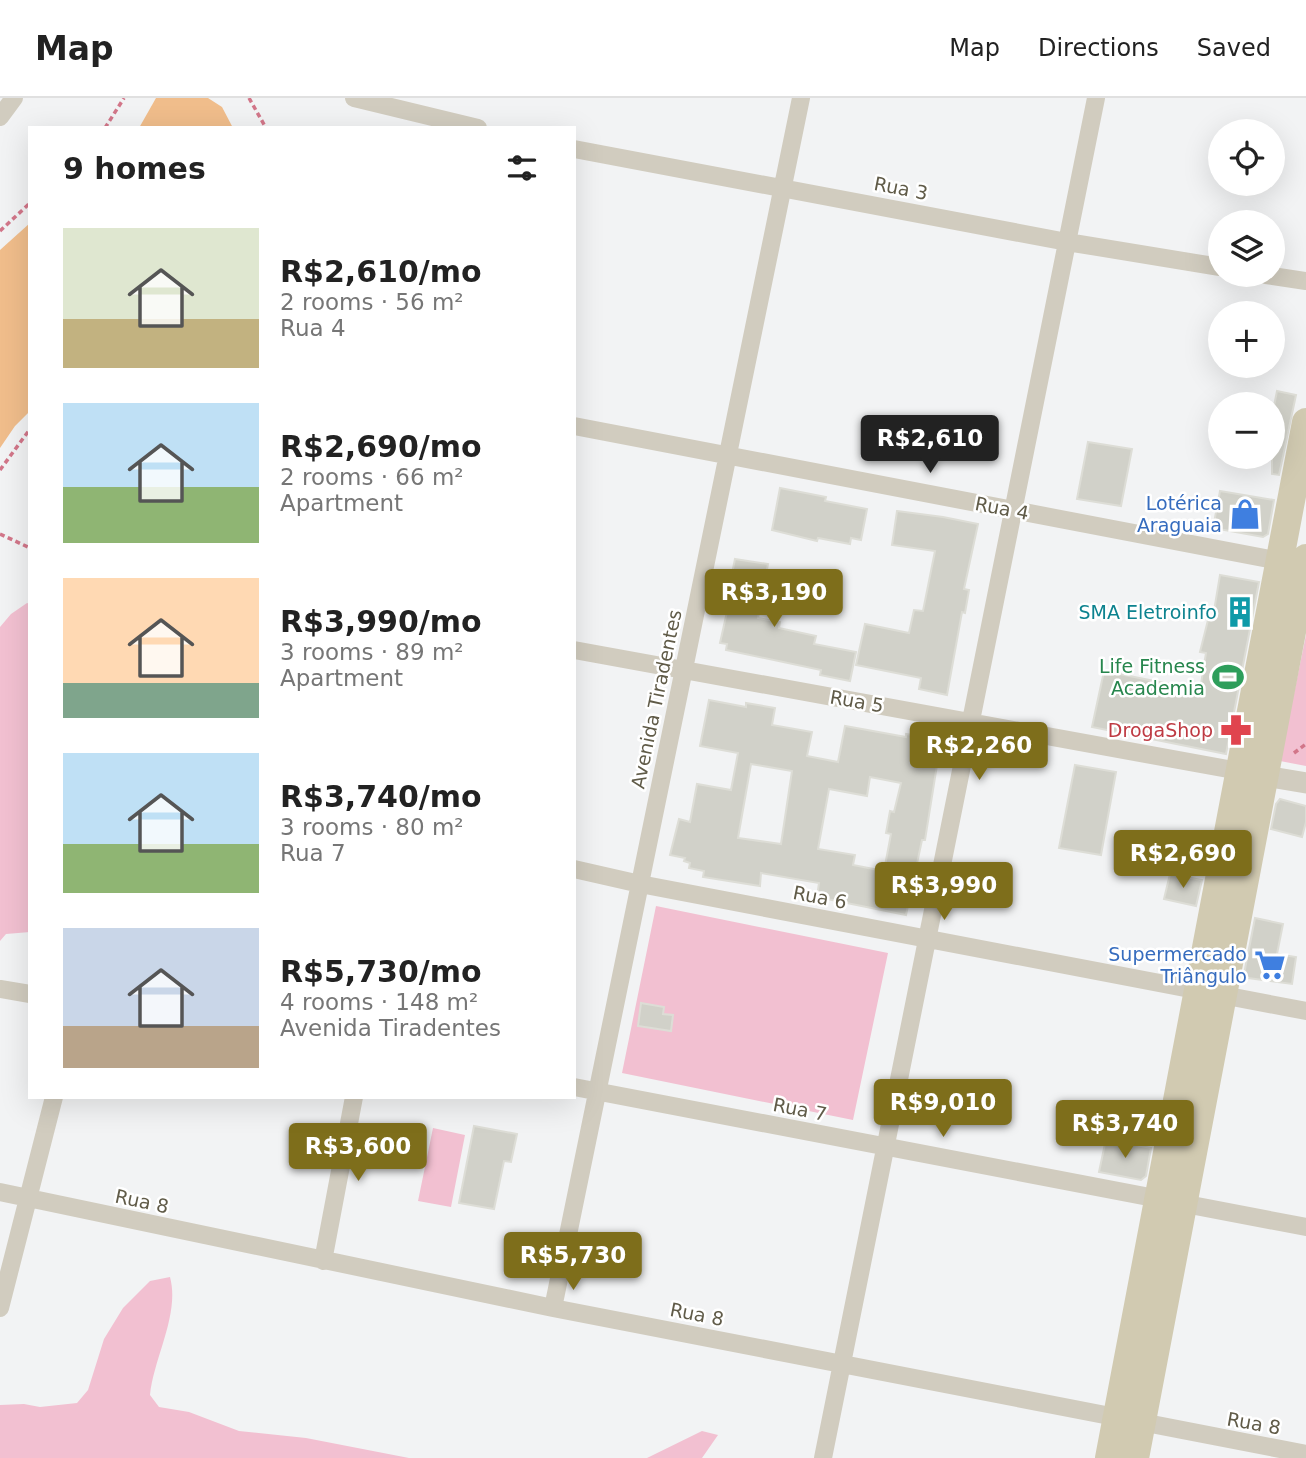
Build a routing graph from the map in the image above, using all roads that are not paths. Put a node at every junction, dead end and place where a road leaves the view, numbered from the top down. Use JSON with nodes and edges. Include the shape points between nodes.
{"nodes":[{"id":1,"x":14,"y":98,"type":"edge"},
{"id":2,"x":354,"y":98,"type":"edge"},
{"id":3,"x":801,"y":98,"type":"edge"},
{"id":4,"x":1096,"y":98,"type":"edge"},
{"id":5,"x":0,"y":117,"type":"edge"},
{"id":6,"x":470,"y":126,"type":"edge"},
{"id":7,"x":576,"y":149,"type":"edge"},
{"id":8,"x":783,"y":186,"type":"junction"},
{"id":9,"x":1067,"y":242,"type":"junction"},
{"id":10,"x":1208,"y":265,"type":"edge"},
{"id":11,"x":1285,"y":278,"type":"edge"},
{"id":12,"x":1306,"y":281,"type":"edge"},
{"id":13,"x":1306,"y":422,"type":"edge"},
{"id":14,"x":576,"y":426,"type":"edge"},
{"id":15,"x":727,"y":455,"type":"junction"},
{"id":16,"x":1013,"y":510,"type":"junction"},
{"id":17,"x":1299,"y":563,"type":"edge"},
{"id":18,"x":576,"y":650,"type":"edge"},
{"id":19,"x":684,"y":670,"type":"junction"},
{"id":20,"x":971,"y":722,"type":"junction"},
{"id":21,"x":1252,"y":774,"type":"junction"},
{"id":22,"x":1306,"y":783,"type":"edge"},
{"id":23,"x":576,"y":869,"type":"edge"},
{"id":24,"x":640,"y":884,"type":"junction"},
{"id":25,"x":927,"y":939,"type":"junction"},
{"id":26,"x":0,"y":989,"type":"edge"},
{"id":27,"x":1211,"y":993,"type":"junction"},
{"id":28,"x":28,"y":994,"type":"edge"},
{"id":29,"x":1306,"y":1011,"type":"edge"},
{"id":30,"x":576,"y":1087,"type":"edge"},
{"id":31,"x":597,"y":1091,"type":"junction"},
{"id":32,"x":54,"y":1099,"type":"edge"},
{"id":33,"x":354,"y":1099,"type":"edge"},
{"id":34,"x":885,"y":1148,"type":"junction"},
{"id":35,"x":0,"y":1192,"type":"edge"},
{"id":36,"x":29,"y":1197,"type":"junction"},
{"id":37,"x":1171,"y":1201,"type":"junction"},
{"id":38,"x":1306,"y":1227,"type":"edge"},
{"id":39,"x":323,"y":1261,"type":"junction"},
{"id":40,"x":1,"y":1305,"type":"edge"},
{"id":41,"x":553,"y":1308,"type":"junction"},
{"id":42,"x":842,"y":1362,"type":"junction"},
{"id":43,"x":1129,"y":1421,"type":"junction"},
{"id":44,"x":1306,"y":1454,"type":"edge"},
{"id":45,"x":823,"y":1458,"type":"edge"},
{"id":46,"x":1109,"y":1458,"type":"edge"},
{"id":47,"x":1135,"y":1458,"type":"edge"}],
"edges":[{"from":1,"to":5,"type":"street"},
{"from":2,"to":6,"type":"street"},
{"from":3,"to":8,"type":"street","name":"Avenida Tiradentes"},
{"from":4,"to":9,"type":"street"},
{"from":7,"to":8,"type":"street","name":"Rua 3"},
{"from":8,"to":9,"type":"street","name":"Rua 3"},
{"from":8,"to":15,"type":"street","name":"Avenida Tiradentes"},
{"from":9,"to":10,"type":"street","name":"Rua 3"},
{"from":9,"to":16,"type":"street"},
{"from":11,"to":12,"type":"street"},
{"from":13,"to":17,"type":"main road"},
{"from":14,"to":15,"type":"street","name":"Rua 4"},
{"from":15,"to":16,"type":"street","name":"Rua 4"},
{"from":15,"to":19,"type":"street","name":"Avenida Tiradentes"},
{"from":16,"to":17,"type":"street","name":"Rua 4"},
{"from":16,"to":20,"type":"street"},
{"from":17,"to":21,"type":"main road"},
{"from":18,"to":19,"type":"street","name":"Rua 5"},
{"from":19,"to":20,"type":"street","name":"Rua 5"},
{"from":19,"to":24,"type":"street","name":"Avenida Tiradentes"},
{"from":20,"to":21,"type":"street","name":"Rua 5"},
{"from":20,"to":25,"type":"street"},
{"from":21,"to":22,"type":"street","name":"Rua 5"},
{"from":21,"to":27,"type":"main road"},
{"from":23,"to":24,"type":"street","name":"Rua 6"},
{"from":24,"to":25,"type":"street","name":"Rua 6"},
{"from":24,"to":31,"type":"street","name":"Avenida Tiradentes"},
{"from":25,"to":27,"type":"street","name":"Rua 6"},
{"from":25,"to":34,"type":"street"},
{"from":26,"to":28,"type":"street"},
{"from":27,"to":29,"type":"street","name":"Rua 6"},
{"from":27,"to":37,"type":"main road"},
{"from":30,"to":31,"type":"street","name":"Rua 7"},
{"from":31,"to":34,"type":"street","name":"Rua 7"},
{"from":31,"to":41,"type":"street","name":"Avenida Tiradentes"},
{"from":32,"to":36,"type":"street"},
{"from":33,"to":39,"type":"street"},
{"from":34,"to":37,"type":"street","name":"Rua 7"},
{"from":34,"to":42,"type":"street"},
{"from":35,"to":36,"type":"street","name":"Rua 8"},
{"from":36,"to":39,"type":"street","name":"Rua 8"},
{"from":36,"to":40,"type":"street"},
{"from":37,"to":38,"type":"street","name":"Rua 7"},
{"from":37,"to":43,"type":"main road"},
{"from":39,"to":41,"type":"street","name":"Rua 8"},
{"from":41,"to":42,"type":"street","name":"Rua 8"},
{"from":42,"to":43,"type":"street","name":"Rua 8"},
{"from":42,"to":45,"type":"street"},
{"from":43,"to":44,"type":"street","name":"Rua 8"},
{"from":43,"to":46,"type":"main road"},
{"from":43,"to":47,"type":"main road"}]}
